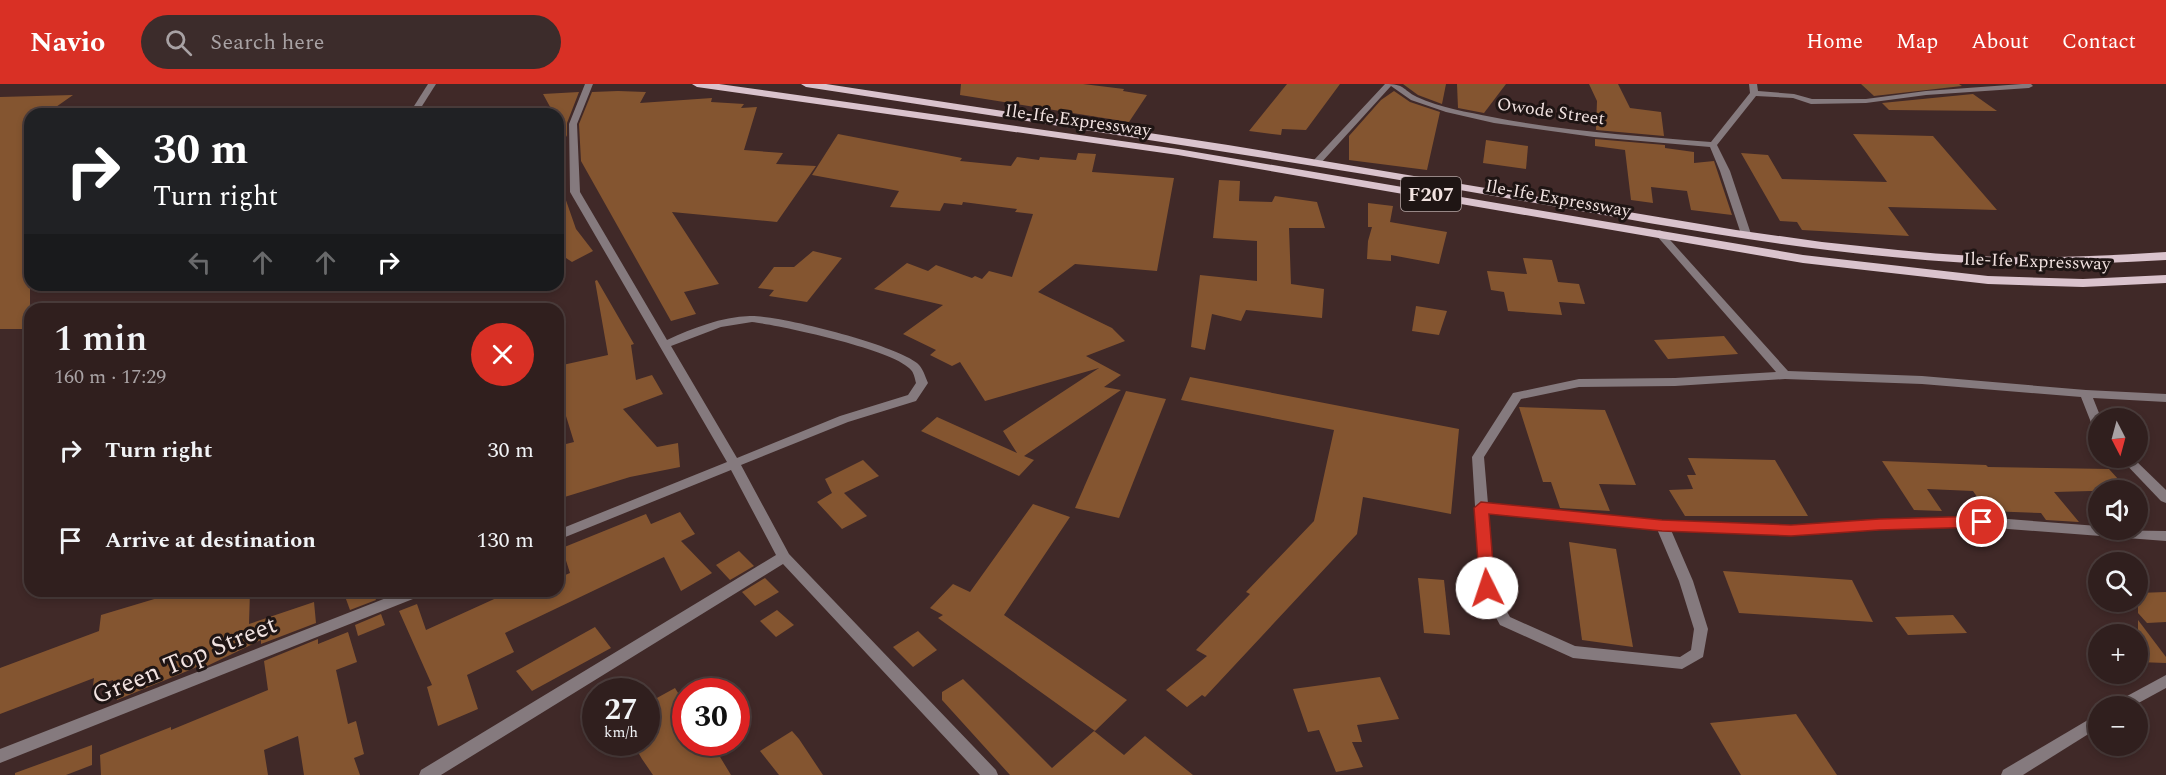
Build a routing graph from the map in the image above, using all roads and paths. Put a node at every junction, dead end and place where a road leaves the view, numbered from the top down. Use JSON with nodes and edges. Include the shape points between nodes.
{"nodes":[{"id":1,"x":432,"y":84,"type":"edge"},
{"id":2,"x":589,"y":84,"type":"edge"},
{"id":3,"x":697,"y":84,"type":"edge"},
{"id":4,"x":806,"y":84,"type":"edge"},
{"id":5,"x":1391,"y":84,"type":"edge"},
{"id":6,"x":2029,"y":86,"type":"dead end"},
{"id":7,"x":1754,"y":89,"type":"edge"},
{"id":8,"x":417,"y":108,"type":"edge"},
{"id":9,"x":1713,"y":146,"type":"junction"},
{"id":10,"x":1317,"y":162,"type":"junction"},
{"id":11,"x":1659,"y":233,"type":"junction"},
{"id":12,"x":1746,"y":234,"type":"junction"},
{"id":13,"x":2166,"y":256,"type":"edge"},
{"id":14,"x":2166,"y":279,"type":"edge"},
{"id":15,"x":665,"y":345,"type":"junction"},
{"id":16,"x":1785,"y":375,"type":"junction"},
{"id":17,"x":2086,"y":394,"type":"junction"},
{"id":18,"x":2166,"y":398,"type":"edge"},
{"id":19,"x":2091,"y":408,"type":"edge"},
{"id":20,"x":735,"y":465,"type":"junction"},
{"id":21,"x":2136,"y":468,"type":"edge"},
{"id":22,"x":2166,"y":498,"type":"edge"},
{"id":23,"x":1481,"y":508,"type":"junction"},
{"id":24,"x":1662,"y":525,"type":"junction"},
{"id":25,"x":564,"y":533,"type":"edge"},
{"id":26,"x":2166,"y":536,"type":"edge"},
{"id":27,"x":784,"y":556,"type":"junction"},
{"id":28,"x":403,"y":597,"type":"edge"},
{"id":29,"x":2166,"y":681,"type":"edge"},
{"id":30,"x":2139,"y":696,"type":"edge"},
{"id":31,"x":2088,"y":726,"type":"edge"},
{"id":32,"x":0,"y":756,"type":"edge"},
{"id":33,"x":427,"y":775,"type":"edge"},
{"id":34,"x":990,"y":775,"type":"edge"},
{"id":35,"x":2009,"y":775,"type":"edge"}],
"edges":[{"from":1,"to":8,"type":"street"},
{"from":2,"to":15,"type":"street","via":[[573,124],[574,192]]},
{"from":3,"to":11,"type":"main road","name":"Ile-Ife Expressway","number":"F207","via":[[1178,152]]},
{"from":4,"to":10,"type":"main road","name":"Ile-Ife Expressway","number":"F207"},
{"from":5,"to":9,"type":"street","name":"Owode Street","via":[[1419,102],[1457,114],[1567,131]]},
{"from":5,"to":10,"type":"street"},
{"from":6,"to":7,"type":"street","via":[[1866,101],[1811,102]]},
{"from":7,"to":9,"type":"street"},
{"from":9,"to":12,"type":"street"},
{"from":10,"to":12,"type":"main road","name":"Ile-Ife Expressway","number":"F207"},
{"from":11,"to":14,"type":"main road","name":"Ile-Ife Expressway","number":"F207","via":[[1803,259],[1988,280],[2083,283]]},
{"from":11,"to":16,"type":"street"},
{"from":12,"to":13,"type":"main road","name":"Ile-Ife Expressway","number":"F207","via":[[1969,260],[2053,262]]},
{"from":15,"to":20,"type":"street"},
{"from":15,"to":20,"type":"street","via":[[713,324],[754,319],[893,353],[914,365],[922,383],[912,398],[844,418]]},
{"from":16,"to":17,"type":"street","via":[[1922,380]]},
{"from":16,"to":23,"type":"street","via":[[1579,383],[1517,396],[1479,457]]},
{"from":17,"to":18,"type":"street"},
{"from":17,"to":19,"type":"street"},
{"from":20,"to":25,"type":"street"},
{"from":20,"to":27,"type":"street"},
{"from":21,"to":22,"type":"street"},
{"from":23,"to":24,"type":"street"},
{"from":23,"to":24,"type":"street","via":[[1487,588],[1505,621],[1573,652],[1682,663],[1698,653],[1701,628]]},
{"from":24,"to":26,"type":"street","via":[[1791,531],[1982,522]]},
{"from":27,"to":33,"type":"street"},
{"from":27,"to":34,"type":"street"},
{"from":28,"to":32,"type":"street","name":"Green Top Street"},
{"from":29,"to":30,"type":"street"},
{"from":31,"to":35,"type":"street"}]}
